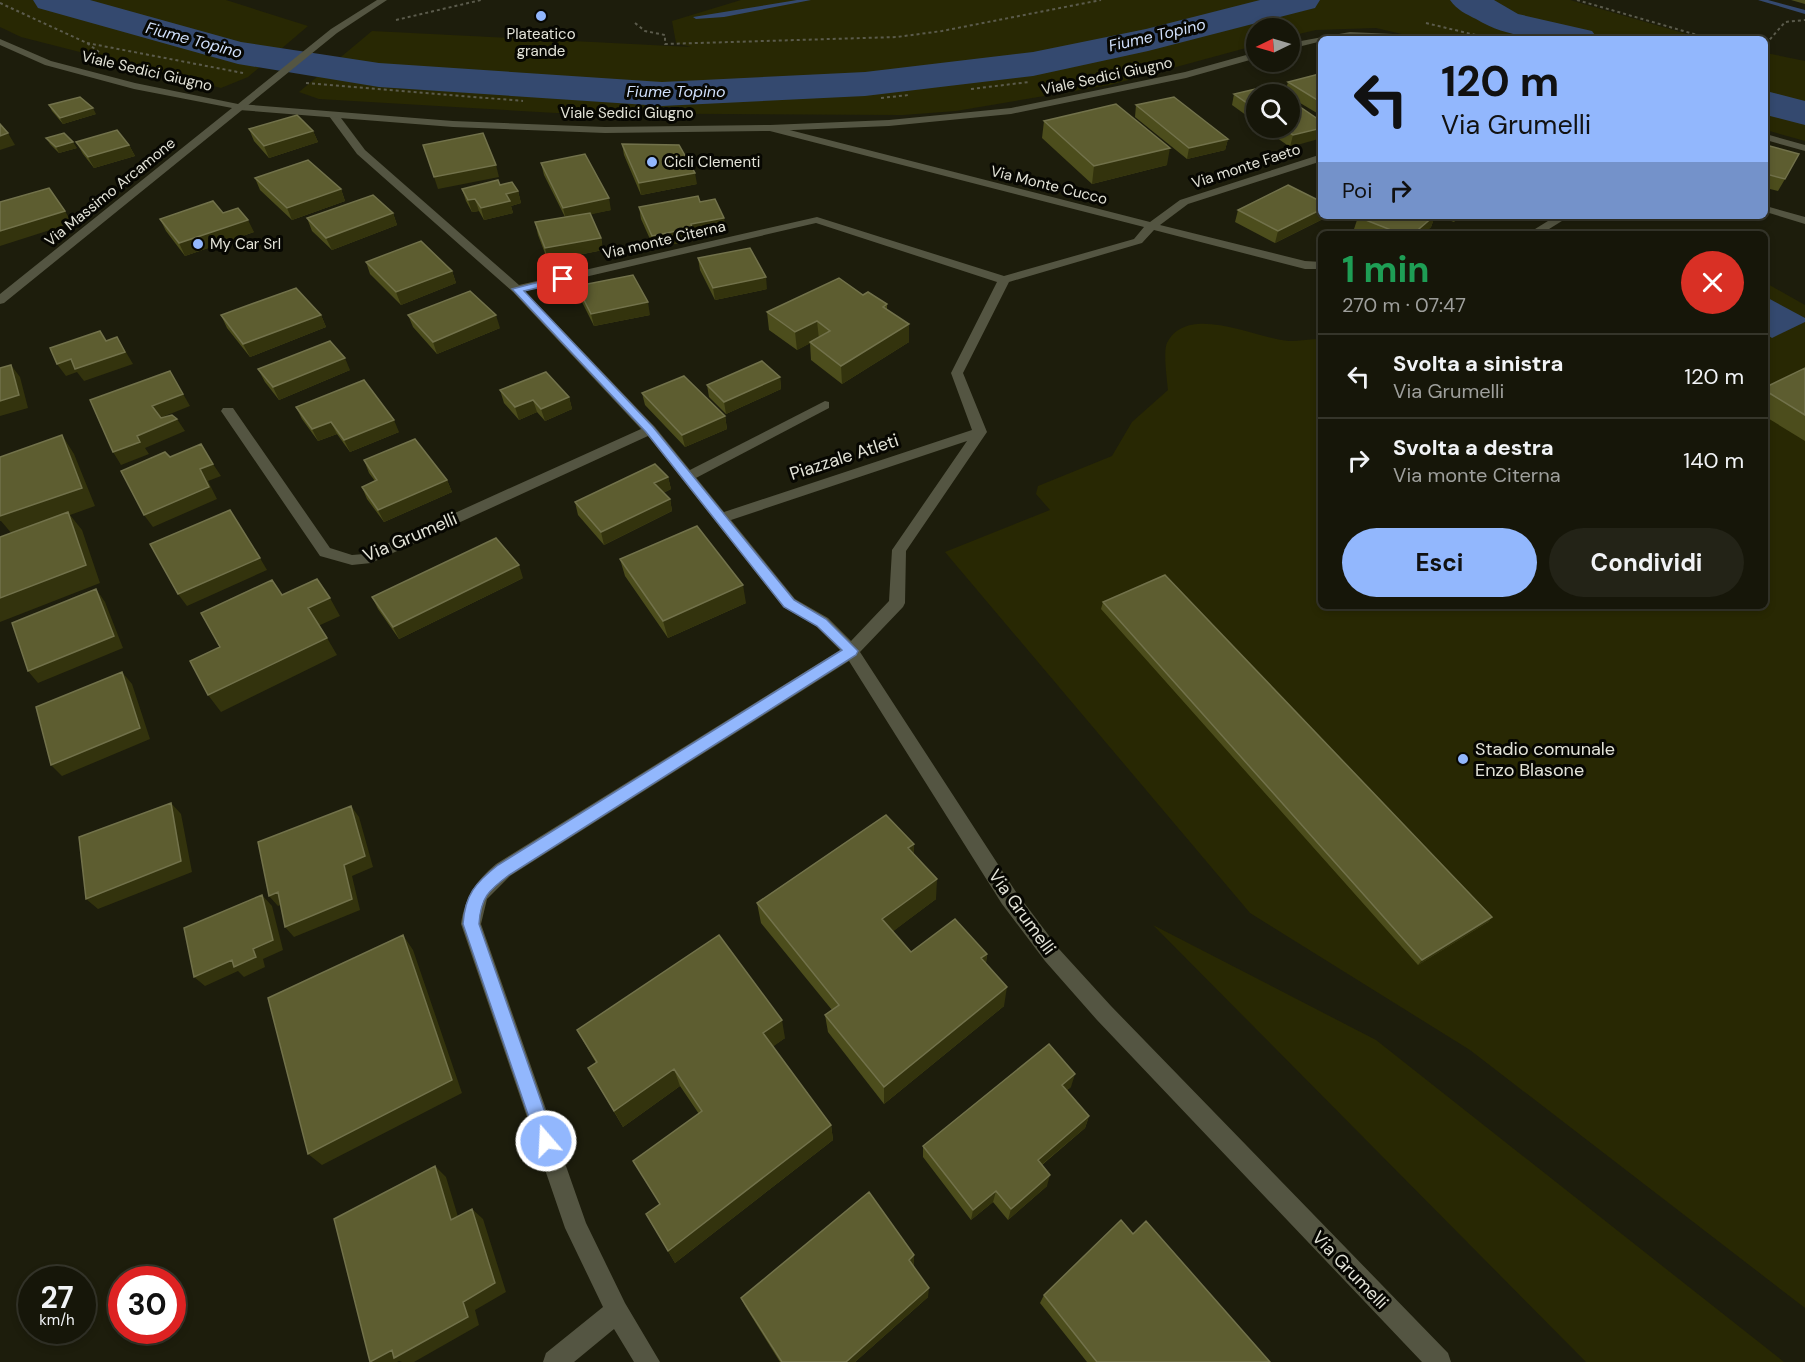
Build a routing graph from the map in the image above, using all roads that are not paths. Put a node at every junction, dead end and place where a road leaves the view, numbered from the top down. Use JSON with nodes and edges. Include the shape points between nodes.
{"nodes":[{"id":1,"x":383,"y":0,"type":"edge"},
{"id":2,"x":1333,"y":36,"type":"edge"},
{"id":3,"x":1392,"y":36,"type":"edge"},
{"id":4,"x":1318,"y":40,"type":"edge"},
{"id":5,"x":0,"y":42,"type":"edge"},
{"id":6,"x":1300,"y":44,"type":"edge"},
{"id":7,"x":1246,"y":58,"type":"edge"},
{"id":8,"x":239,"y":107,"type":"junction"},
{"id":9,"x":334,"y":116,"type":"junction"},
{"id":10,"x":770,"y":128,"type":"junction"},
{"id":11,"x":1768,"y":138,"type":"edge"},
{"id":12,"x":1805,"y":148,"type":"edge"},
{"id":13,"x":1318,"y":158,"type":"edge"},
{"id":14,"x":1768,"y":210,"type":"edge"},
{"id":15,"x":1559,"y":219,"type":"edge"},
{"id":16,"x":1805,"y":221,"type":"edge"},
{"id":17,"x":1151,"y":226,"type":"junction"},
{"id":18,"x":1538,"y":231,"type":"edge"},
{"id":19,"x":1318,"y":266,"type":"edge"},
{"id":20,"x":1004,"y":280,"type":"junction"},
{"id":21,"x":517,"y":289,"type":"junction"},
{"id":22,"x":0,"y":300,"type":"edge"},
{"id":23,"x":825,"y":405,"type":"dead end"},
{"id":24,"x":228,"y":411,"type":"dead end"},
{"id":25,"x":650,"y":430,"type":"junction"},
{"id":26,"x":980,"y":432,"type":"junction"},
{"id":27,"x":689,"y":476,"type":"junction"},
{"id":28,"x":722,"y":518,"type":"junction"},
{"id":29,"x":851,"y":651,"type":"junction"},
{"id":30,"x":617,"y":1311,"type":"junction"},
{"id":31,"x":555,"y":1362,"type":"edge"},
{"id":32,"x":648,"y":1362,"type":"edge"},
{"id":33,"x":1439,"y":1362,"type":"edge"}],
"edges":[{"from":1,"to":8,"type":"street","name":"Via Massimo Arcamone","via":[[334,31]]},
{"from":2,"to":3,"type":"street"},
{"from":4,"to":6,"type":"street"},
{"from":5,"to":8,"type":"street","name":"Viale Sedici Giugno","via":[[48,63],[134,86]]},
{"from":7,"to":10,"type":"street","name":"Viale Sedici Giugno","via":[[1186,75],[1011,111],[889,123]]},
{"from":8,"to":9,"type":"street","name":"Viale Sedici Giugno"},
{"from":8,"to":22,"type":"street","name":"Via Massimo Arcamone"},
{"from":9,"to":10,"type":"street","name":"Viale Sedici Giugno","via":[[605,130]]},
{"from":9,"to":21,"type":"street","name":"Via Grumelli","via":[[361,152]]},
{"from":10,"to":17,"type":"street","name":"Via Monte Cucco"},
{"from":11,"to":12,"type":"street"},
{"from":13,"to":17,"type":"street","name":"Via monte Faeto","via":[[1184,202]]},
{"from":14,"to":16,"type":"street"},
{"from":15,"to":18,"type":"street"},
{"from":17,"to":19,"type":"street","name":"Via Monte Cucco"},
{"from":17,"to":20,"type":"street","via":[[1138,240]]},
{"from":20,"to":21,"type":"street","name":"Via monte Citerna","via":[[817,220]]},
{"from":20,"to":26,"type":"street","via":[[957,373]]},
{"from":21,"to":25,"type":"street","name":"Via Grumelli"},
{"from":23,"to":27,"type":"lane"},
{"from":24,"to":25,"type":"street","name":"Via Grumelli","via":[[325,552],[351,560],[366,558]]},
{"from":25,"to":27,"type":"street","name":"Via Grumelli"},
{"from":26,"to":28,"type":"street","name":"Piazzale Atleti"},
{"from":26,"to":29,"type":"street","via":[[899,550],[897,603]]},
{"from":27,"to":28,"type":"street","name":"Via Grumelli"},
{"from":28,"to":29,"type":"street","name":"Via Grumelli","via":[[789,603],[822,622]]},
{"from":29,"to":30,"type":"street","via":[[503,870],[482,887],[472,908],[471,924],[576,1228]]},
{"from":29,"to":33,"type":"street","name":"Via Grumelli","via":[[1010,898],[1052,955]]},
{"from":30,"to":31,"type":"street"},
{"from":30,"to":32,"type":"street"}]}
